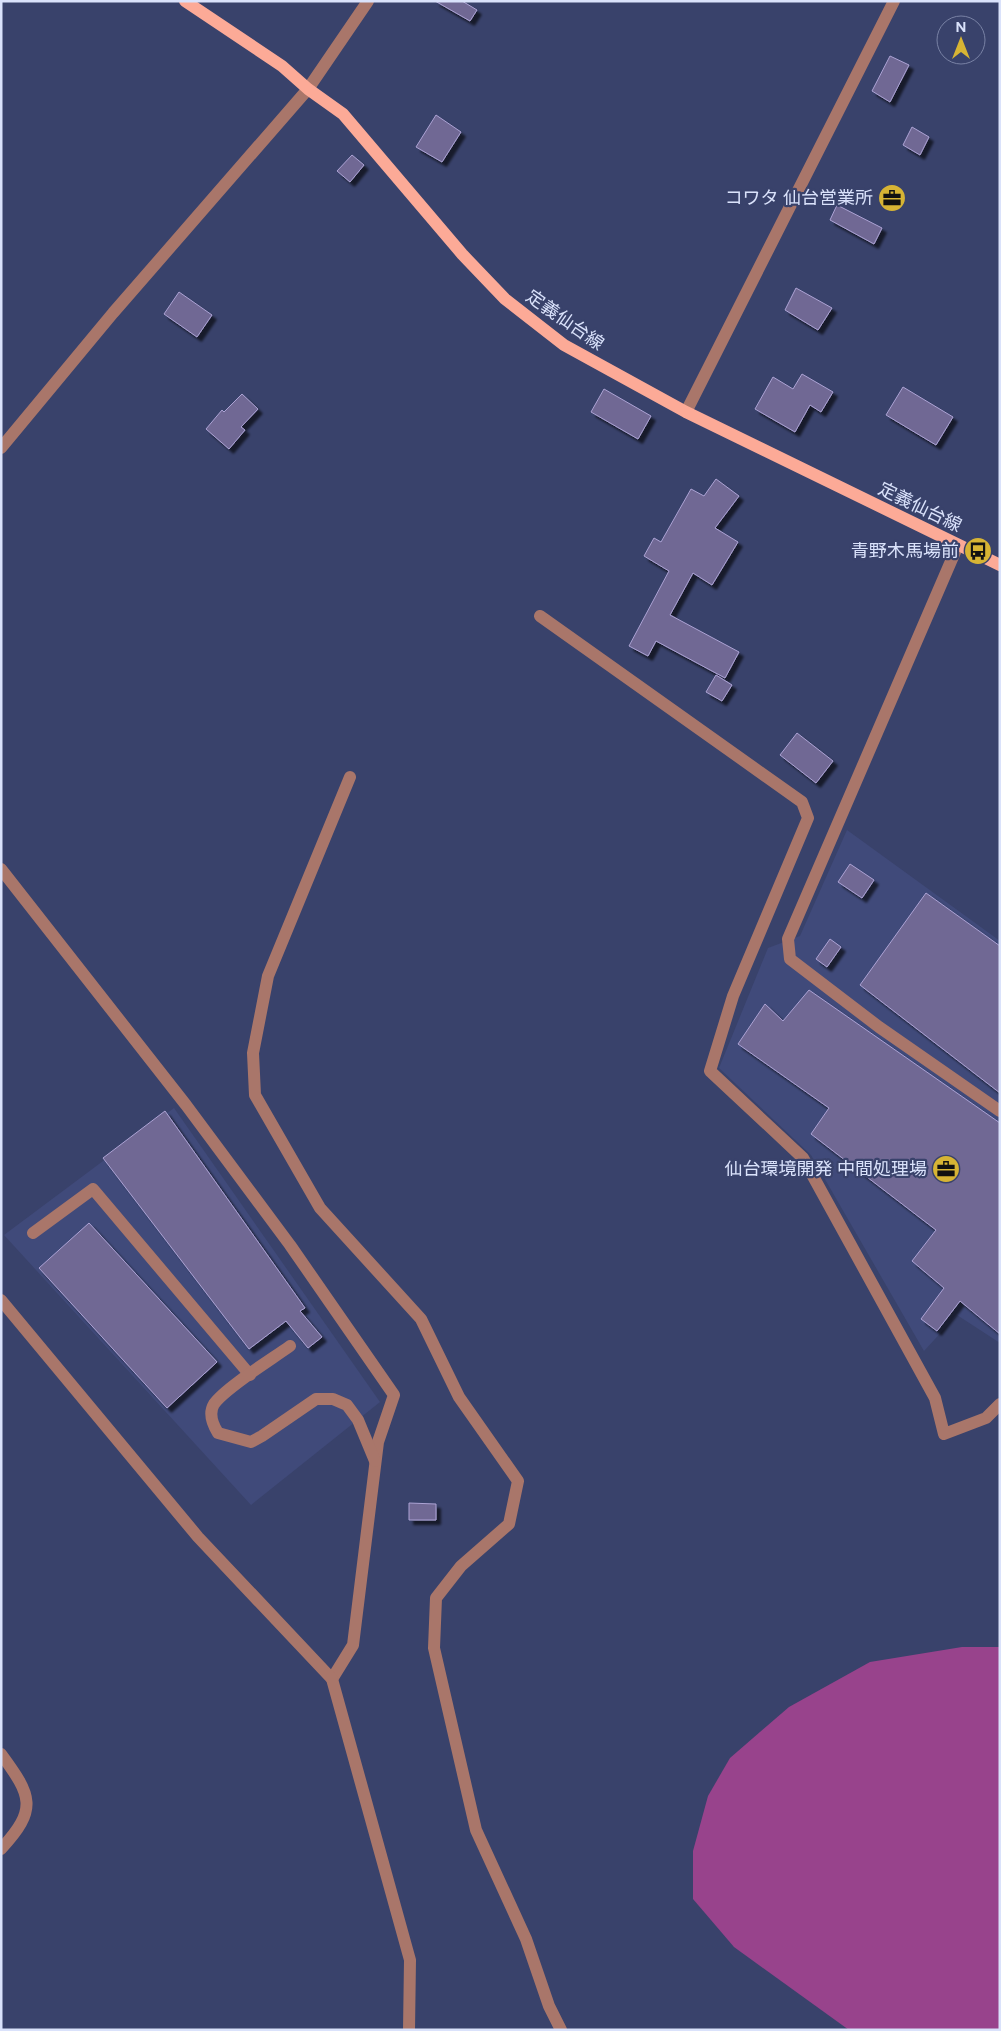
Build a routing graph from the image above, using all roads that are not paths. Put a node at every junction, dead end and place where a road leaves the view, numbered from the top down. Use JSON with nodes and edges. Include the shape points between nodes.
{"nodes":[{"id":1,"x":185,"y":1,"type":"edge"},
{"id":2,"x":368,"y":1,"type":"edge"},
{"id":3,"x":894,"y":1,"type":"edge"},
{"id":4,"x":308,"y":89,"type":"junction"},
{"id":5,"x":686,"y":412,"type":"junction"},
{"id":6,"x":1,"y":448,"type":"edge"},
{"id":7,"x":958,"y":545,"type":"junction"},
{"id":8,"x":1000,"y":565,"type":"edge"},
{"id":9,"x":540,"y":616,"type":"dead end"},
{"id":10,"x":350,"y":777,"type":"dead end"},
{"id":11,"x":1,"y":869,"type":"edge"},
{"id":12,"x":1000,"y":1111,"type":"edge"},
{"id":13,"x":33,"y":1234,"type":"dead end"},
{"id":14,"x":1,"y":1300,"type":"edge"},
{"id":15,"x":290,"y":1346,"type":"dead end"},
{"id":16,"x":250,"y":1375,"type":"junction"},
{"id":17,"x":1000,"y":1404,"type":"edge"},
{"id":18,"x":375,"y":1461,"type":"junction"},
{"id":19,"x":332,"y":1679,"type":"junction"},
{"id":20,"x":1,"y":1754,"type":"edge"},
{"id":21,"x":1,"y":1849,"type":"edge"},
{"id":22,"x":409,"y":2030,"type":"edge"},
{"id":23,"x":561,"y":2030,"type":"edge"}],
"edges":[{"from":1,"to":4,"type":"main road","name":"定義仙台線","via":[[282,66]]},
{"from":2,"to":4,"type":"street"},
{"from":3,"to":5,"type":"street"},
{"from":4,"to":5,"type":"main road","name":"定義仙台線","via":[[343,114],[462,254],[505,299],[564,345]]},
{"from":4,"to":6,"type":"street"},
{"from":5,"to":7,"type":"main road","name":"定義仙台線"},
{"from":7,"to":8,"type":"main road","name":"定義仙台線"},
{"from":7,"to":12,"type":"street","via":[[788,939],[790,960]]},
{"from":9,"to":17,"type":"street","via":[[802,802],[808,818],[732,996],[710,1070],[803,1158],[935,1398],[944,1434],[986,1418]]},
{"from":10,"to":23,"type":"street","via":[[268,976],[253,1053],[255,1095],[320,1208],[421,1319],[459,1397],[518,1480],[510,1524],[461,1566],[436,1598],[434,1648],[476,1830],[526,1939],[549,2006]]},
{"from":11,"to":18,"type":"street","via":[[186,1105],[290,1245],[394,1395]]},
{"from":13,"to":16,"type":"street","via":[[93,1189]]},
{"from":14,"to":19,"type":"street","via":[[198,1537]]},
{"from":15,"to":16,"type":"street"},
{"from":16,"to":18,"type":"street","via":[[214,1405],[211,1422],[218,1433],[251,1442],[316,1399],[333,1399],[347,1405],[352,1412]]},
{"from":18,"to":19,"type":"street","via":[[353,1645]]},
{"from":19,"to":22,"type":"street","via":[[410,1960]]},
{"from":20,"to":21,"type":"street","via":[[22,1782],[28,1811],[18,1831]]}]}
